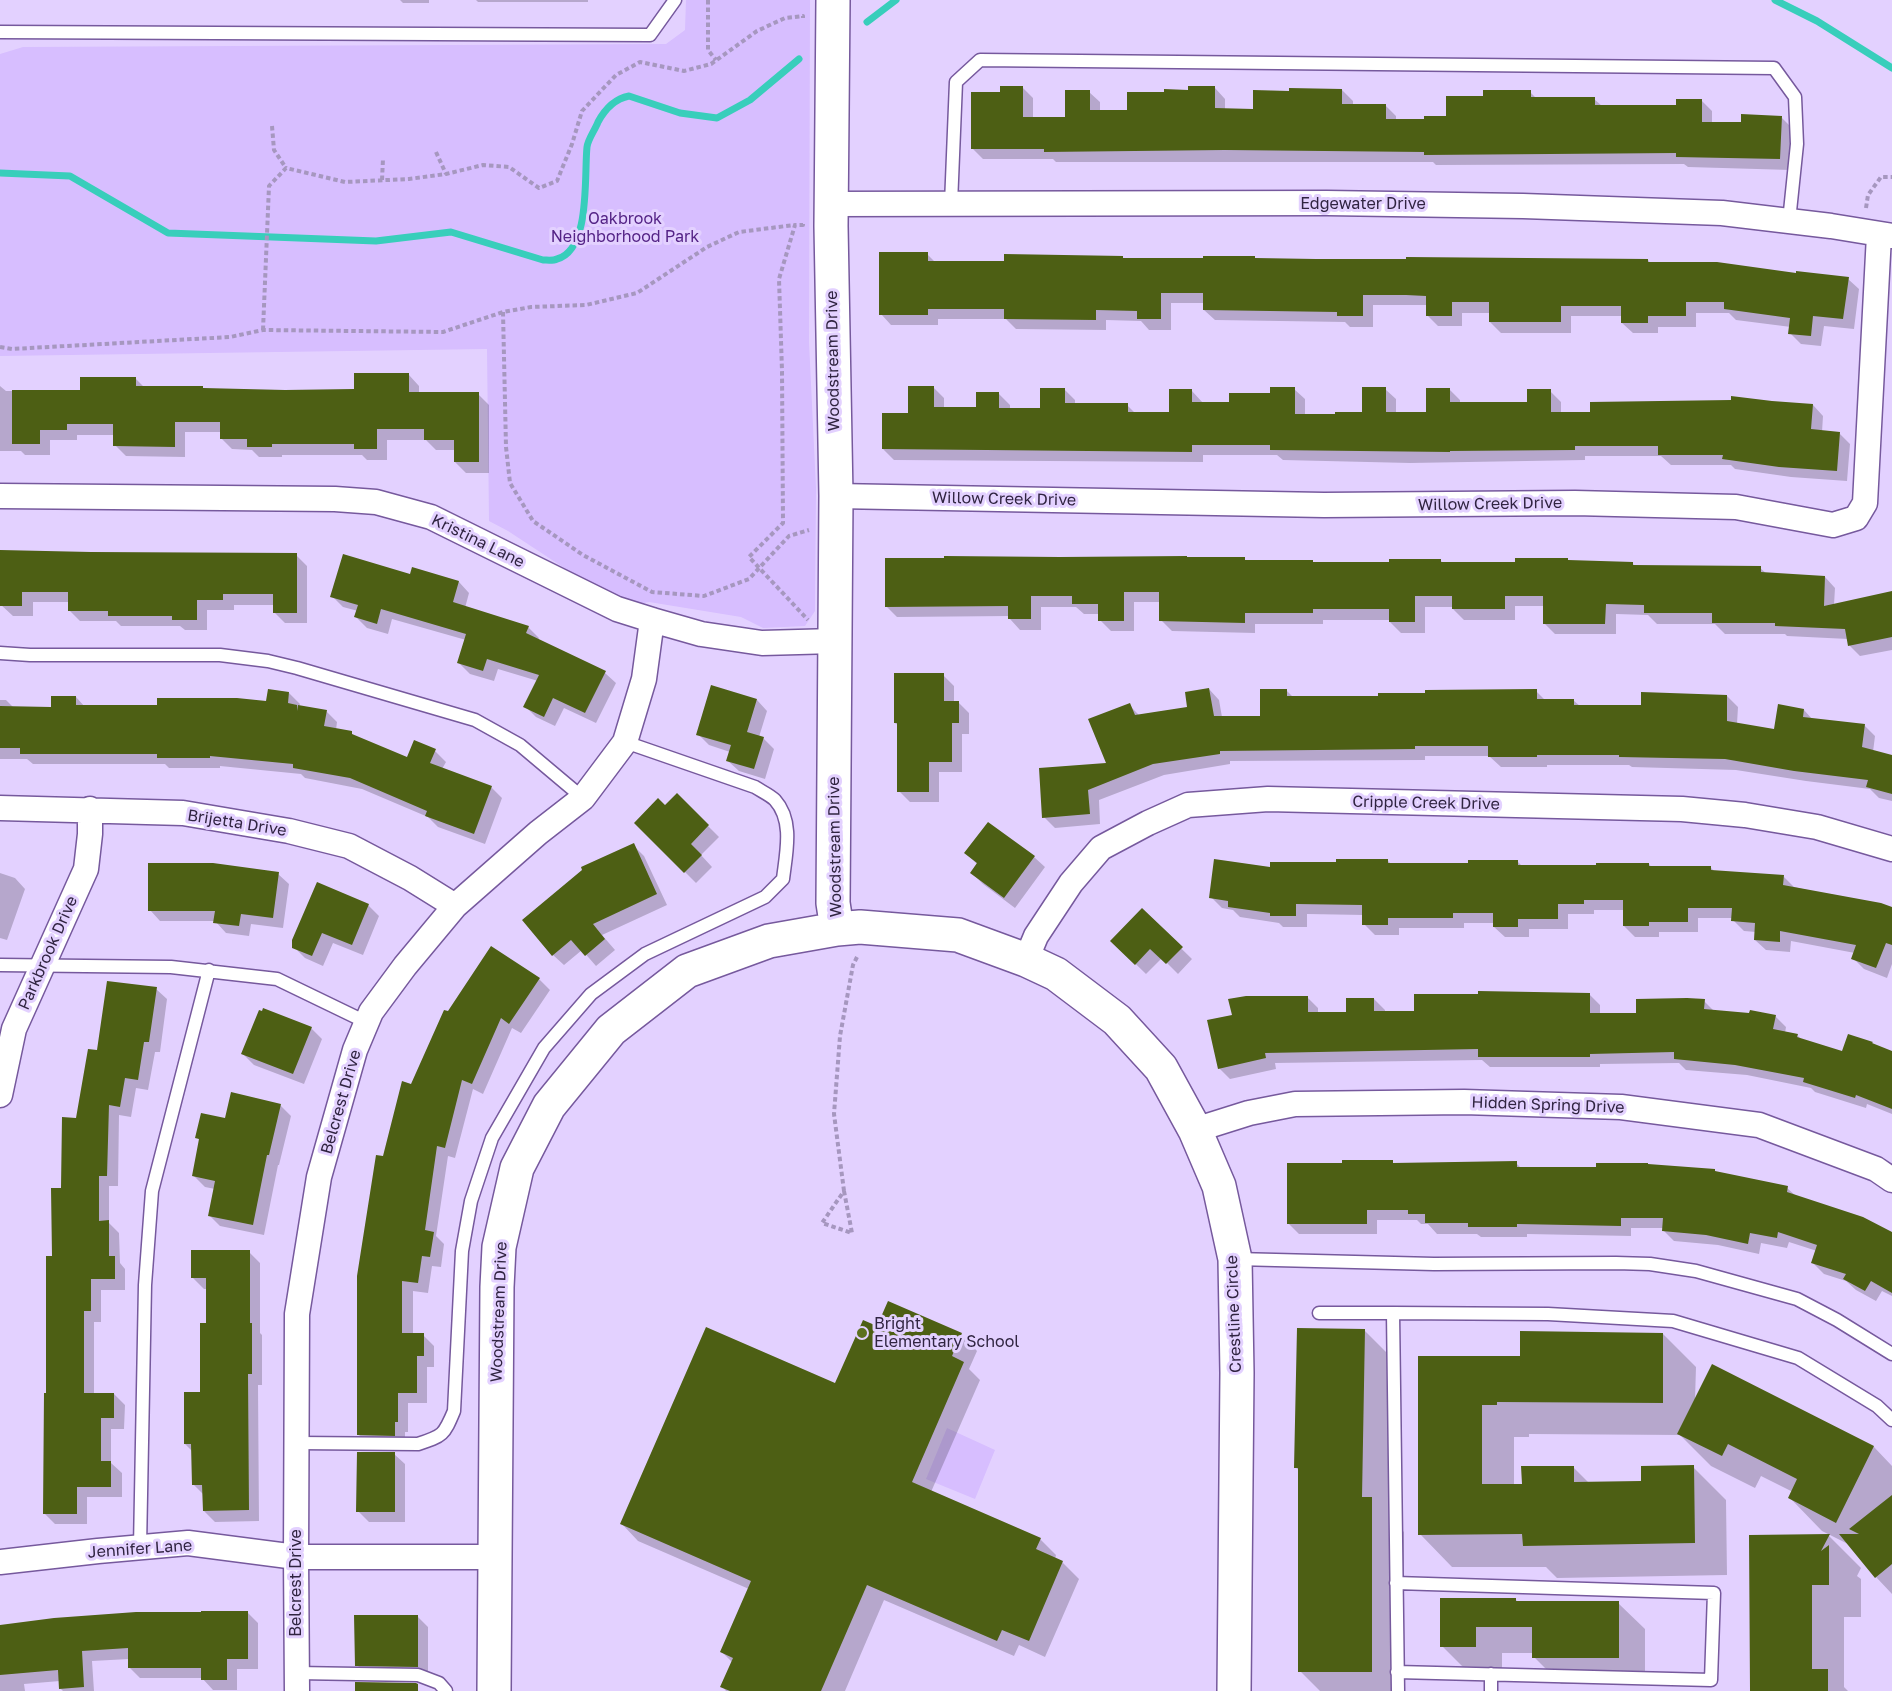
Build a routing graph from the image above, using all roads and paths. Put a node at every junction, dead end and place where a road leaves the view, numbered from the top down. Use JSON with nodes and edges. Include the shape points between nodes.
{"nodes":[{"id":1,"x":675,"y":0,"type":"edge"},
{"id":2,"x":708,"y":0,"type":"edge"},
{"id":3,"x":833,"y":0,"type":"edge"},
{"id":4,"x":803,"y":28,"type":"dead end"},
{"id":5,"x":0,"y":32,"type":"edge"},
{"id":6,"x":716,"y":60,"type":"junction"},
{"id":7,"x":272,"y":126,"type":"dead end"},
{"id":8,"x":436,"y":152,"type":"dead end"},
{"id":9,"x":383,"y":159,"type":"dead end"},
{"id":10,"x":286,"y":168,"type":"junction"},
{"id":11,"x":446,"y":174,"type":"junction"},
{"id":12,"x":1892,"y":177,"type":"edge"},
{"id":13,"x":382,"y":180,"type":"junction"},
{"id":14,"x":951,"y":204,"type":"junction"},
{"id":15,"x":817,"y":209,"type":"junction"},
{"id":16,"x":1865,"y":212,"type":"dead end"},
{"id":17,"x":1789,"y":220,"type":"junction"},
{"id":18,"x":795,"y":225,"type":"junction"},
{"id":19,"x":1885,"y":235,"type":"edge"},
{"id":20,"x":503,"y":312,"type":"junction"},
{"id":21,"x":263,"y":330,"type":"junction"},
{"id":22,"x":0,"y":346,"type":"edge"},
{"id":23,"x":0,"y":496,"type":"edge"},
{"id":24,"x":836,"y":496,"type":"junction"},
{"id":25,"x":815,"y":528,"type":"dead end"},
{"id":26,"x":758,"y":567,"type":"junction"},
{"id":27,"x":652,"y":620,"type":"junction"},
{"id":28,"x":808,"y":620,"type":"dead end"},
{"id":29,"x":835,"y":641,"type":"junction"},
{"id":30,"x":0,"y":653,"type":"edge"},
{"id":31,"x":625,"y":742,"type":"junction"},
{"id":32,"x":583,"y":798,"type":"junction"},
{"id":33,"x":0,"y":808,"type":"edge"},
{"id":34,"x":90,"y":809,"type":"junction"},
{"id":35,"x":1892,"y":849,"type":"edge"},
{"id":36,"x":455,"y":906,"type":"junction"},
{"id":37,"x":837,"y":929,"type":"junction"},
{"id":38,"x":859,"y":953,"type":"dead end"},
{"id":39,"x":1026,"y":960,"type":"junction"},
{"id":40,"x":43,"y":965,"type":"junction"},
{"id":41,"x":0,"y":966,"type":"edge"},
{"id":42,"x":209,"y":970,"type":"junction"},
{"id":43,"x":366,"y":1022,"type":"junction"},
{"id":44,"x":0,"y":1095,"type":"edge"},
{"id":45,"x":1195,"y":1130,"type":"junction"},
{"id":46,"x":1892,"y":1180,"type":"edge"},
{"id":47,"x":844,"y":1191,"type":"junction"},
{"id":48,"x":1235,"y":1259,"type":"junction"},
{"id":49,"x":1319,"y":1313,"type":"dead end"},
{"id":50,"x":1393,"y":1313,"type":"junction"},
{"id":51,"x":1892,"y":1354,"type":"edge"},
{"id":52,"x":1892,"y":1420,"type":"edge"},
{"id":53,"x":297,"y":1443,"type":"junction"},
{"id":54,"x":140,"y":1547,"type":"junction"},
{"id":55,"x":296,"y":1557,"type":"junction"},
{"id":56,"x":495,"y":1557,"type":"junction"},
{"id":57,"x":0,"y":1562,"type":"edge"},
{"id":58,"x":1396,"y":1583,"type":"junction"},
{"id":59,"x":1397,"y":1672,"type":"junction"},
{"id":60,"x":1491,"y":1674,"type":"junction"},
{"id":61,"x":297,"y":1682,"type":"edge"},
{"id":62,"x":446,"y":1691,"type":"edge"},
{"id":63,"x":494,"y":1691,"type":"edge"},
{"id":64,"x":1234,"y":1691,"type":"edge"},
{"id":65,"x":1398,"y":1691,"type":"edge"},
{"id":66,"x":1491,"y":1691,"type":"edge"}],
"edges":[{"from":1,"to":5,"type":"lane","via":[[650,35]]},
{"from":2,"to":6,"type":"path","via":[[708,50]]},
{"from":3,"to":15,"type":"street","name":"Woodstream Drive"},
{"from":4,"to":6,"type":"path","via":[[803,16],[785,18],[757,31]]},
{"from":6,"to":11,"type":"path","via":[[684,71],[640,62],[616,75],[582,111],[557,181],[539,188],[509,167],[483,165]]},
{"from":7,"to":10,"type":"path","via":[[274,150]]},
{"from":8,"to":11,"type":"path"},
{"from":9,"to":13,"type":"path"},
{"from":10,"to":13,"type":"path","via":[[345,182]]},
{"from":10,"to":21,"type":"path","via":[[269,186]]},
{"from":11,"to":13,"type":"path"},
{"from":12,"to":16,"type":"path","via":[[1881,177],[1868,195]]},
{"from":14,"to":15,"type":"street","name":"Edgewater Drive"},
{"from":14,"to":17,"type":"street","name":"Edgewater Drive","via":[[1523,206],[1722,213]]},
{"from":14,"to":17,"type":"lane","via":[[956,82],[980,60],[1774,68],[1796,97],[1797,144]]},
{"from":15,"to":18,"type":"path","via":[[803,225]]},
{"from":15,"to":24,"type":"street","name":"Woodstream Drive"},
{"from":17,"to":19,"type":"street","name":"Edgewater Drive"},
{"from":18,"to":20,"type":"path","via":[[739,232],[707,247],[637,293],[586,305]]},
{"from":18,"to":26,"type":"path","via":[[779,279],[783,523],[749,558]]},
{"from":19,"to":24,"type":"street","name":"Willow Creek Drive","via":[[1865,503],[1856,518],[1833,525],[1736,507],[1575,503],[1324,505]]},
{"from":20,"to":21,"type":"path","via":[[442,332]]},
{"from":20,"to":26,"type":"path","via":[[510,483],[533,521],[583,555],[652,592],[704,596],[749,579]]},
{"from":21,"to":22,"type":"path","via":[[230,337],[12,349]]},
{"from":23,"to":27,"type":"street","name":"Kristina Lane","via":[[375,502],[431,517],[617,609]]},
{"from":24,"to":29,"type":"street","name":"Woodstream Drive"},
{"from":25,"to":26,"type":"path","via":[[789,536]]},
{"from":26,"to":28,"type":"path"},
{"from":27,"to":29,"type":"street","name":"Kristina Lane","via":[[701,634],[762,643]]},
{"from":27,"to":31,"type":"street","name":"Belcrest Drive","via":[[644,679]]},
{"from":29,"to":37,"type":"street","name":"Woodstream Drive","via":[[833,903]]},
{"from":30,"to":32,"type":"lane","via":[[220,655],[297,668],[475,720],[519,745]]},
{"from":31,"to":32,"type":"street","name":"Belcrest Drive"},
{"from":31,"to":53,"type":"lane","via":[[755,787],[774,799],[787,825],[783,879],[765,897],[645,954],[591,994],[544,1048],[492,1138],[471,1201],[462,1251],[454,1411],[445,1432],[418,1444]]},
{"from":32,"to":36,"type":"street","name":"Belcrest Drive"},
{"from":33,"to":34,"type":"street","name":"Brijetta Drive"},
{"from":34,"to":36,"type":"street","name":"Brijetta Drive","via":[[183,813],[289,831],[349,846]]},
{"from":34,"to":40,"type":"street","name":"Parkbrook Drive","via":[[86,869]]},
{"from":35,"to":39,"type":"street","name":"Cripple Creek Drive","via":[[1817,827],[1682,809],[1268,800],[1188,805],[1101,848],[1071,883],[1036,936]]},
{"from":36,"to":43,"type":"street","name":"Belcrest Drive","via":[[405,966]]},
{"from":37,"to":39,"type":"street","name":"Crestline Circle","via":[[860,927],[958,935]]},
{"from":37,"to":56,"type":"street","name":"Woodstream Drive","via":[[769,941],[687,971],[611,1030],[549,1106],[517,1168],[499,1247]]},
{"from":38,"to":47,"type":"path","via":[[853,965],[840,1036],[834,1114]]},
{"from":39,"to":45,"type":"street","name":"Crestline Circle","via":[[1056,974],[1117,1020],[1161,1068]]},
{"from":40,"to":41,"type":"lane"},
{"from":40,"to":42,"type":"lane"},
{"from":40,"to":44,"type":"street","name":"Parkbrook Drive","via":[[14,1029]]},
{"from":42,"to":43,"type":"lane","via":[[277,980]]},
{"from":42,"to":54,"type":"lane","via":[[152,1191]]},
{"from":43,"to":53,"type":"street","name":"Belcrest Drive","via":[[319,1177],[297,1314]]},
{"from":45,"to":46,"type":"street","name":"Hidden Spring Drive","via":[[1249,1113],[1296,1104],[1464,1102],[1621,1107],[1759,1125],[1876,1169]]},
{"from":45,"to":48,"type":"street","name":"Crestline Circle","via":[[1219,1186]]},
{"from":47,"to":47,"type":"path","via":[[846,1201],[852,1233],[822,1222]]},
{"from":48,"to":51,"type":"lane","via":[[1650,1264],[1696,1271],[1797,1299]]},
{"from":48,"to":64,"type":"street","name":"Crestline Circle"},
{"from":49,"to":50,"type":"lane"},
{"from":50,"to":52,"type":"lane","via":[[1548,1314],[1673,1321],[1798,1358],[1877,1406]]},
{"from":50,"to":58,"type":"lane"},
{"from":53,"to":55,"type":"street","name":"Belcrest Drive"},
{"from":54,"to":55,"type":"street","name":"Jennifer Lane","via":[[189,1543]]},
{"from":54,"to":57,"type":"street","name":"Jennifer Lane"},
{"from":55,"to":56,"type":"street","name":"Jennifer Lane"},
{"from":55,"to":61,"type":"street","name":"Belcrest Drive"},
{"from":56,"to":63,"type":"street","name":"Woodstream Drive"},
{"from":58,"to":59,"type":"lane"},
{"from":58,"to":60,"type":"lane","via":[[1714,1593],[1711,1680]]},
{"from":59,"to":60,"type":"lane"},
{"from":59,"to":65,"type":"lane"},
{"from":60,"to":66,"type":"lane"},
{"from":61,"to":62,"type":"lane","via":[[418,1675],[439,1683]]}]}
